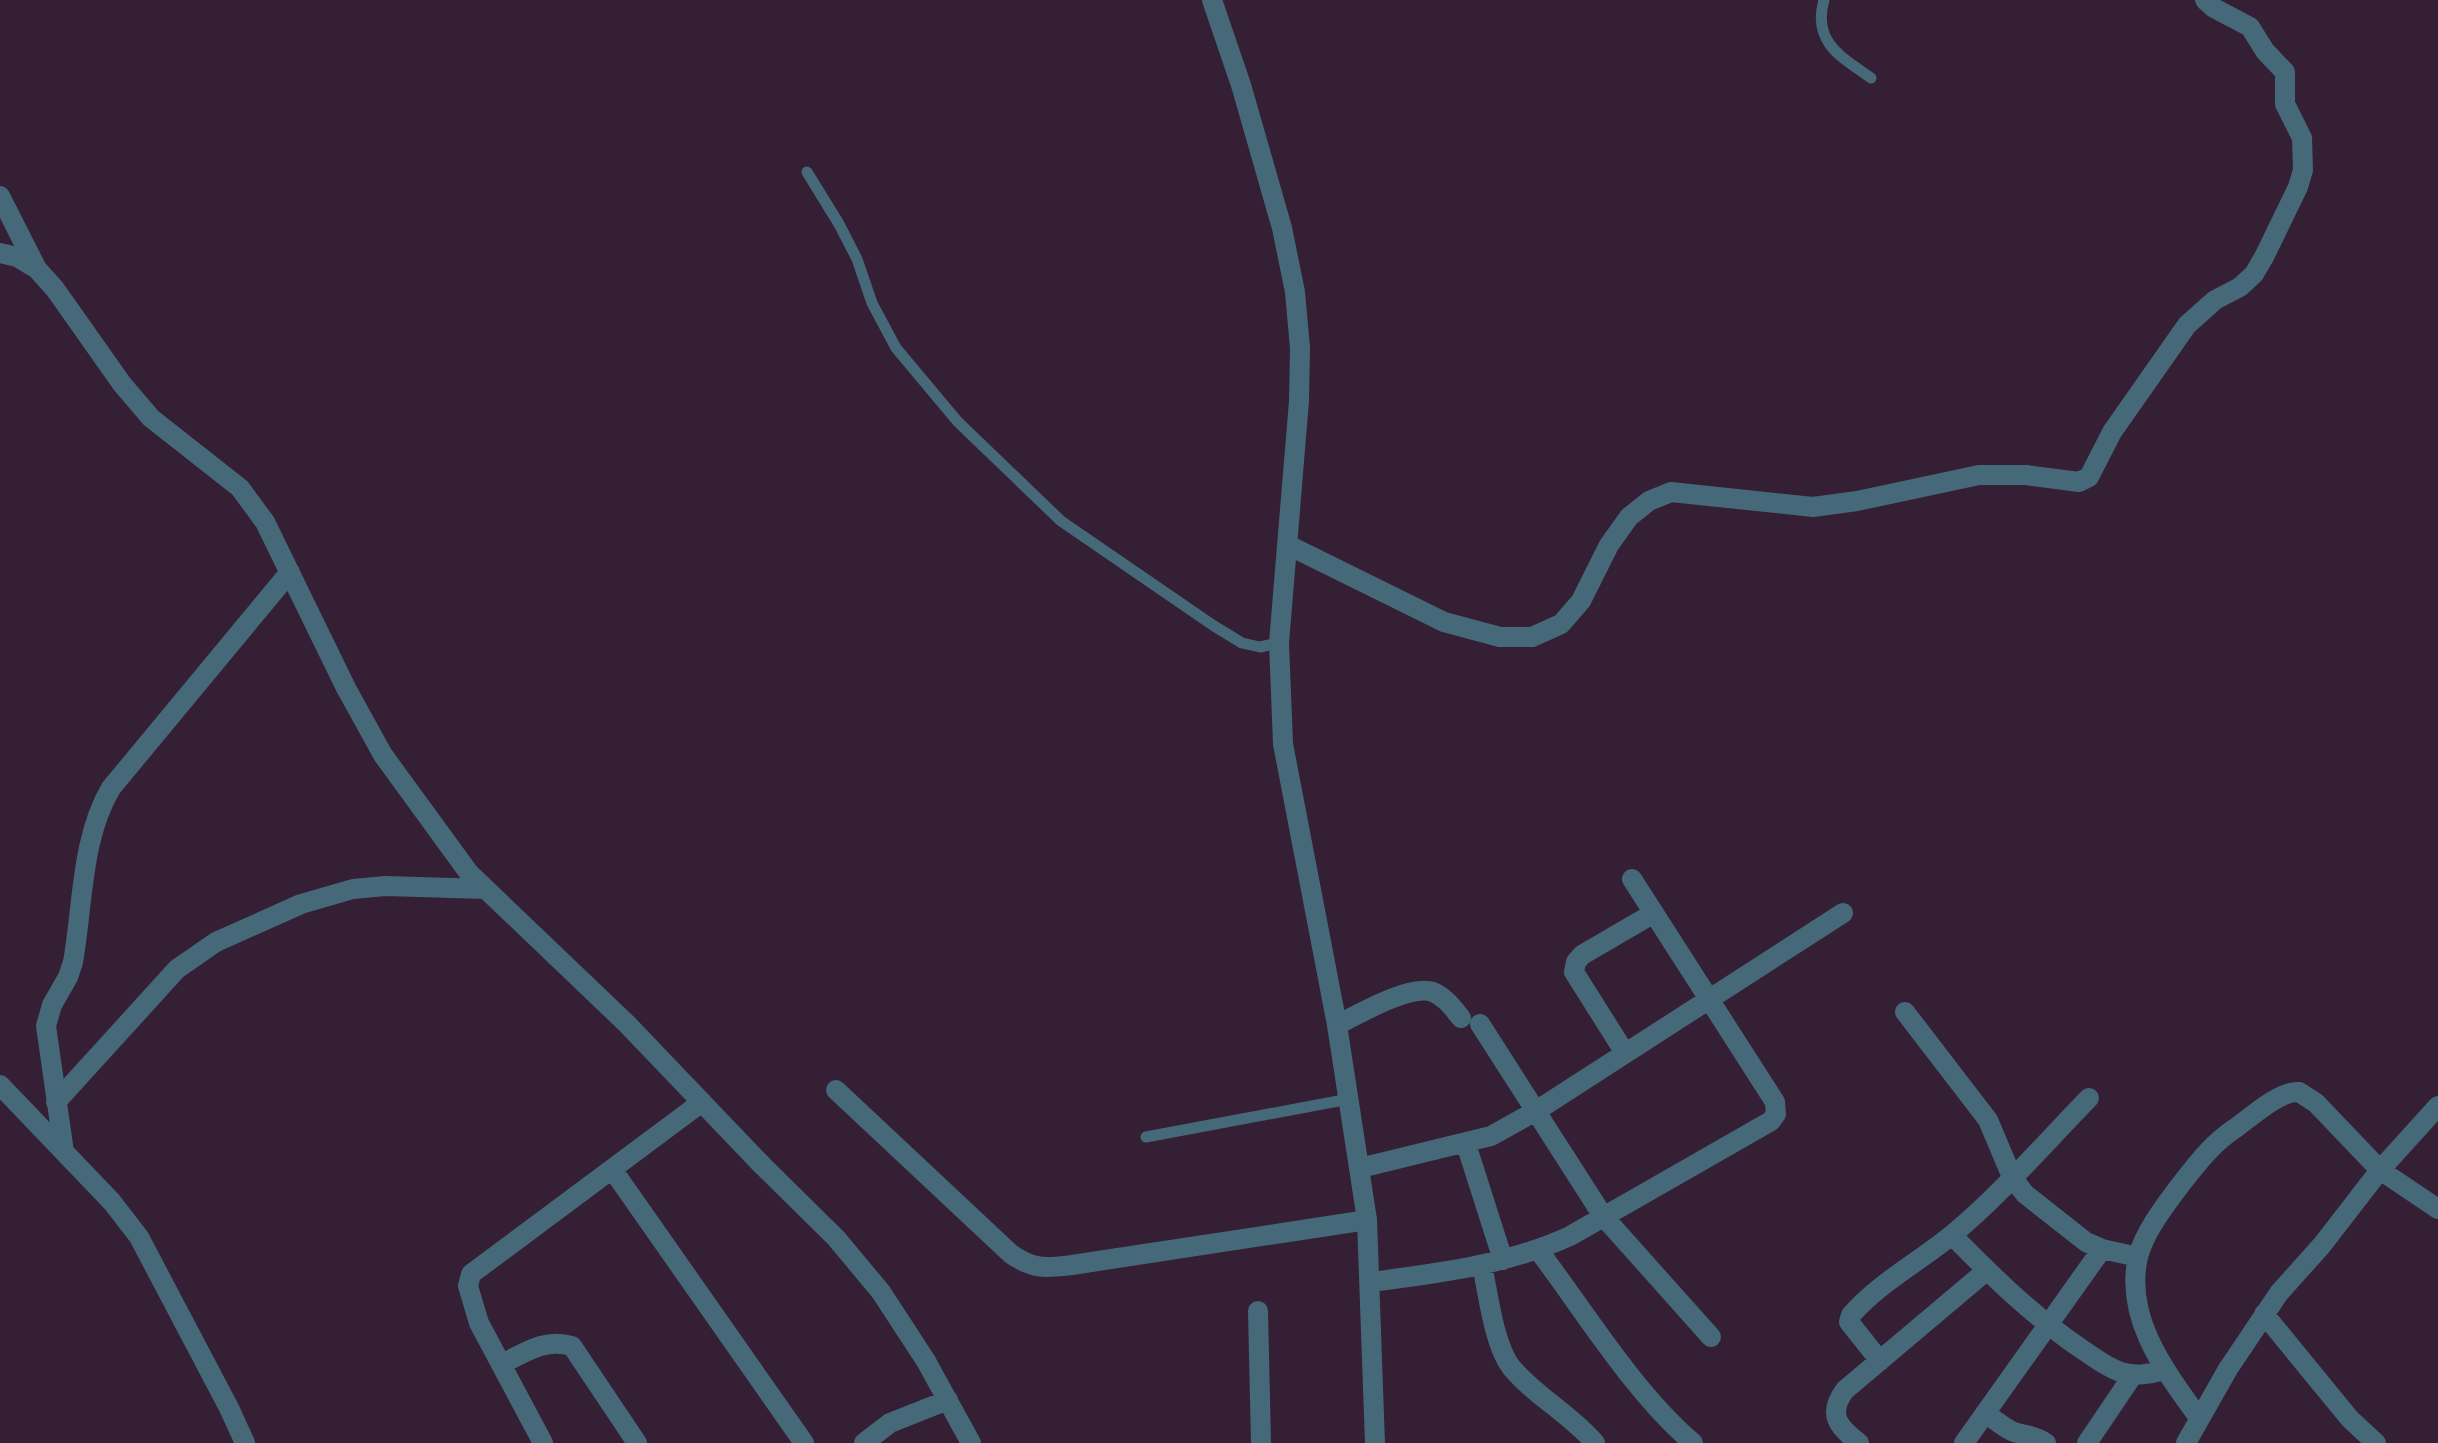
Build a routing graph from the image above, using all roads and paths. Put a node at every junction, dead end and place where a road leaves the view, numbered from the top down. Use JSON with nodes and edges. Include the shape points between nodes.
{"nodes":[{"id":1,"x":1212,"y":0,"type":"edge"},
{"id":2,"x":1824,"y":0,"type":"edge"},
{"id":3,"x":2205,"y":0,"type":"edge"},
{"id":4,"x":1871,"y":78,"type":"dead end"},
{"id":5,"x":807,"y":172,"type":"dead end"},
{"id":6,"x":0,"y":196,"type":"edge"},
{"id":7,"x":0,"y":253,"type":"edge"},
{"id":8,"x":37,"y":269,"type":"junction"},
{"id":9,"x":1288,"y":545,"type":"junction"},
{"id":10,"x":290,"y":572,"type":"junction"},
{"id":11,"x":1279,"y":643,"type":"junction"},
{"id":12,"x":1632,"y":879,"type":"dead end"},
{"id":13,"x":486,"y":889,"type":"junction"},
{"id":14,"x":1654,"y":913,"type":"junction"},
{"id":15,"x":1843,"y":913,"type":"dead end"},
{"id":16,"x":1709,"y":999,"type":"junction"},
{"id":17,"x":1905,"y":1012,"type":"dead end"},
{"id":18,"x":1337,"y":1025,"type":"junction"},
{"id":19,"x":1625,"y":1053,"type":"junction"},
{"id":20,"x":0,"y":1085,"type":"edge"},
{"id":21,"x":836,"y":1090,"type":"dead end"},
{"id":22,"x":2089,"y":1098,"type":"dead end"},
{"id":23,"x":1349,"y":1099,"type":"junction"},
{"id":24,"x":56,"y":1102,"type":"junction"},
{"id":25,"x":702,"y":1102,"type":"junction"},
{"id":26,"x":2438,"y":1106,"type":"edge"},
{"id":27,"x":1536,"y":1111,"type":"junction"},
{"id":28,"x":1146,"y":1137,"type":"dead end"},
{"id":29,"x":1466,"y":1144,"type":"junction"},
{"id":30,"x":64,"y":1152,"type":"junction"},
{"id":31,"x":1360,"y":1168,"type":"junction"},
{"id":32,"x":612,"y":1169,"type":"junction"},
{"id":33,"x":2380,"y":1170,"type":"junction"},
{"id":34,"x":2012,"y":1177,"type":"junction"},
{"id":35,"x":2438,"y":1209,"type":"edge"},
{"id":36,"x":1603,"y":1216,"type":"junction"},
{"id":37,"x":1367,"y":1220,"type":"junction"},
{"id":38,"x":1952,"y":1235,"type":"junction"},
{"id":39,"x":2102,"y":1249,"type":"junction"},
{"id":40,"x":1539,"y":1251,"type":"junction"},
{"id":41,"x":2138,"y":1257,"type":"junction"},
{"id":42,"x":1503,"y":1260,"type":"junction"},
{"id":43,"x":1482,"y":1265,"type":"junction"},
{"id":44,"x":1986,"y":1271,"type":"junction"},
{"id":45,"x":1371,"y":1282,"type":"junction"},
{"id":46,"x":1258,"y":1311,"type":"dead end"},
{"id":47,"x":2264,"y":1314,"type":"junction"},
{"id":48,"x":2046,"y":1325,"type":"junction"},
{"id":49,"x":1711,"y":1337,"type":"dead end"},
{"id":50,"x":1880,"y":1361,"type":"junction"},
{"id":51,"x":502,"y":1364,"type":"junction"},
{"id":52,"x":2164,"y":1370,"type":"junction"},
{"id":53,"x":2133,"y":1375,"type":"junction"},
{"id":54,"x":948,"y":1400,"type":"junction"},
{"id":55,"x":1985,"y":1413,"type":"junction"},
{"id":56,"x":2199,"y":1418,"type":"junction"},
{"id":57,"x":245,"y":1443,"type":"edge"},
{"id":58,"x":543,"y":1443,"type":"edge"},
{"id":59,"x":637,"y":1443,"type":"edge"},
{"id":60,"x":804,"y":1443,"type":"edge"},
{"id":61,"x":864,"y":1443,"type":"edge"},
{"id":62,"x":971,"y":1443,"type":"edge"},
{"id":63,"x":1261,"y":1443,"type":"edge"},
{"id":64,"x":1375,"y":1443,"type":"edge"},
{"id":65,"x":1595,"y":1443,"type":"edge"},
{"id":66,"x":1693,"y":1443,"type":"edge"},
{"id":67,"x":1859,"y":1443,"type":"edge"},
{"id":68,"x":1964,"y":1443,"type":"edge"},
{"id":69,"x":2046,"y":1443,"type":"edge"},
{"id":70,"x":2087,"y":1443,"type":"edge"},
{"id":71,"x":2186,"y":1443,"type":"edge"},
{"id":72,"x":2376,"y":1443,"type":"edge"}],
"edges":[{"from":1,"to":9,"type":"street","via":[[1278,213],[1295,292],[1299,401]]},
{"from":2,"to":4,"type":"lane","via":[[1824,37],[1837,54]]},
{"from":3,"to":9,"type":"street","via":[[2250,27],[2285,72],[2285,104],[2302,138],[2303,170],[2254,274],[2205,308],[2173,343],[2112,432],[2089,477],[2079,482],[1979,475],[1813,507],[1671,492],[1629,517],[1581,601],[1561,624],[1532,637],[1500,637],[1444,622]]},
{"from":5,"to":11,"type":"lane","via":[[857,259],[896,348],[969,434],[1061,521],[1214,626],[1242,643]]},
{"from":6,"to":8,"type":"street"},
{"from":7,"to":8,"type":"street"},
{"from":8,"to":10,"type":"street","via":[[151,418],[240,488],[265,522]]},
{"from":9,"to":11,"type":"street"},
{"from":10,"to":13,"type":"street","via":[[383,755]]},
{"from":10,"to":24,"type":"street","via":[[102,804],[73,962],[46,1026]]},
{"from":11,"to":18,"type":"street","via":[[1283,744]]},
{"from":12,"to":14,"type":"street"},
{"from":13,"to":24,"type":"street","via":[[353,889],[301,904],[216,942],[177,969]]},
{"from":13,"to":25,"type":"street"},
{"from":14,"to":16,"type":"street"},
{"from":14,"to":19,"type":"street","via":[[1576,962],[1574,972]]},
{"from":15,"to":16,"type":"street"},
{"from":16,"to":19,"type":"street"},
{"from":16,"to":36,"type":"street","via":[[1775,1102],[1776,1114]]},
{"from":17,"to":34,"type":"street","via":[[1988,1120]]},
{"from":18,"to":23,"type":"street"},
{"from":18,"to":27,"type":"street","via":[[1409,992],[1430,991],[1471,1021]]},
{"from":19,"to":27,"type":"street"},
{"from":20,"to":30,"type":"street"},
{"from":21,"to":37,"type":"street","via":[[1028,1266],[1072,1265]]},
{"from":22,"to":34,"type":"street"},
{"from":23,"to":28,"type":"lane"},
{"from":23,"to":31,"type":"street"},
{"from":24,"to":30,"type":"street"},
{"from":25,"to":32,"type":"street"},
{"from":25,"to":54,"type":"street","via":[[872,1281]]},
{"from":26,"to":33,"type":"street"},
{"from":27,"to":29,"type":"street"},
{"from":27,"to":36,"type":"street"},
{"from":29,"to":31,"type":"street"},
{"from":29,"to":42,"type":"street"},
{"from":30,"to":57,"type":"street","via":[[139,1237]]},
{"from":31,"to":37,"type":"street"},
{"from":32,"to":51,"type":"street","via":[[471,1274],[471,1303]]},
{"from":32,"to":60,"type":"street"},
{"from":33,"to":35,"type":"street"},
{"from":33,"to":41,"type":"street","via":[[2307,1095],[2283,1094],[2207,1151],[2171,1197]]},
{"from":33,"to":47,"type":"street"},
{"from":34,"to":38,"type":"street"},
{"from":34,"to":39,"type":"street","via":[[2040,1207]]},
{"from":36,"to":40,"type":"street"},
{"from":36,"to":49,"type":"street"},
{"from":37,"to":45,"type":"street"},
{"from":38,"to":44,"type":"street"},
{"from":38,"to":50,"type":"street","via":[[1851,1315],[1849,1322]]},
{"from":39,"to":41,"type":"street"},
{"from":39,"to":48,"type":"street"},
{"from":40,"to":42,"type":"street"},
{"from":40,"to":66,"type":"street","via":[[1638,1384]]},
{"from":41,"to":52,"type":"street","via":[[2139,1313]]},
{"from":42,"to":43,"type":"street"},
{"from":43,"to":45,"type":"street"},
{"from":43,"to":65,"type":"street","via":[[1509,1365]]},
{"from":44,"to":48,"type":"street"},
{"from":44,"to":50,"type":"street"},
{"from":45,"to":64,"type":"street"},
{"from":46,"to":63,"type":"street"},
{"from":47,"to":56,"type":"street"},
{"from":47,"to":72,"type":"street"},
{"from":48,"to":53,"type":"street","via":[[2101,1362]]},
{"from":48,"to":55,"type":"street"},
{"from":50,"to":67,"type":"street","via":[[1845,1390],[1834,1411],[1838,1423]]},
{"from":51,"to":58,"type":"street"},
{"from":51,"to":59,"type":"street","via":[[540,1345],[556,1341],[572,1346]]},
{"from":52,"to":53,"type":"street"},
{"from":52,"to":56,"type":"street"},
{"from":53,"to":70,"type":"street"},
{"from":54,"to":61,"type":"street","via":[[890,1423]]},
{"from":54,"to":62,"type":"street"},
{"from":55,"to":68,"type":"street"},
{"from":55,"to":69,"type":"street"},
{"from":56,"to":71,"type":"street"}]}
